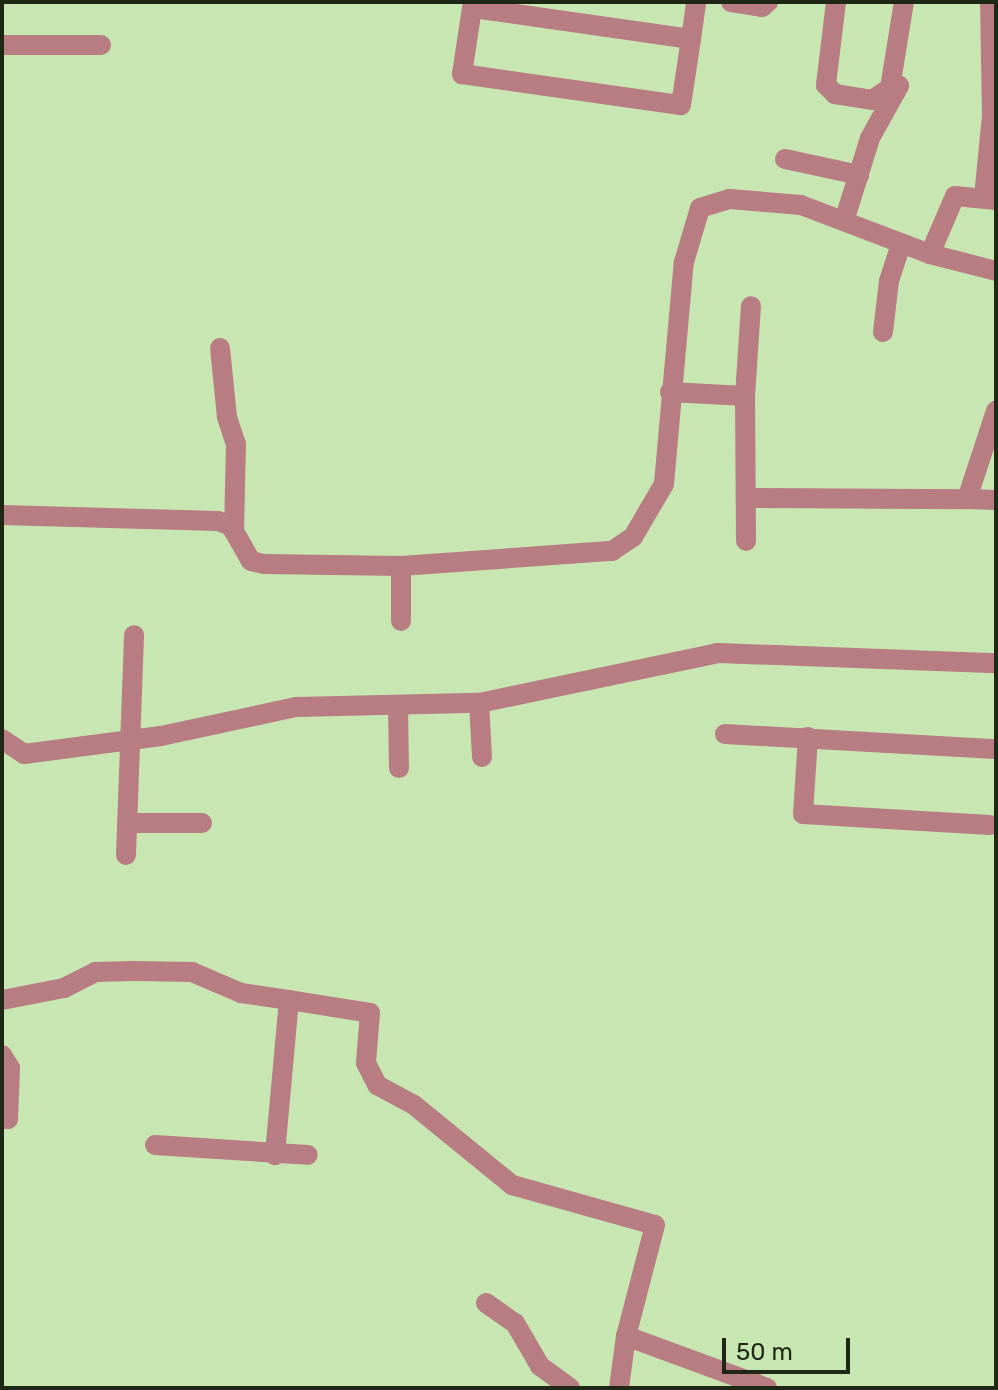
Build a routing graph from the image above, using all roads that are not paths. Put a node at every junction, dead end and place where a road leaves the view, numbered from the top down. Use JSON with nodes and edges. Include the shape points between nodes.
{"nodes":[{"id":1,"x":696,"y":2,"type":"edge"},
{"id":2,"x":731,"y":2,"type":"edge"},
{"id":3,"x":768,"y":2,"type":"edge"},
{"id":4,"x":836,"y":2,"type":"edge"},
{"id":5,"x":904,"y":2,"type":"edge"},
{"id":6,"x":914,"y":2,"type":"edge"},
{"id":7,"x":990,"y":2,"type":"edge"},
{"id":8,"x":691,"y":39,"type":"junction"},
{"id":9,"x":2,"y":45,"type":"edge"},
{"id":10,"x":101,"y":45,"type":"dead end"},
{"id":11,"x":785,"y":159,"type":"dead end"},
{"id":12,"x":859,"y":175,"type":"junction"},
{"id":13,"x":990,"y":198,"type":"edge"},
{"id":14,"x":845,"y":218,"type":"junction"},
{"id":15,"x":901,"y":244,"type":"junction"},
{"id":16,"x":930,"y":254,"type":"junction"},
{"id":17,"x":996,"y":271,"type":"edge"},
{"id":18,"x":751,"y":306,"type":"dead end"},
{"id":19,"x":883,"y":332,"type":"dead end"},
{"id":20,"x":220,"y":348,"type":"dead end"},
{"id":21,"x":670,"y":392,"type":"junction"},
{"id":22,"x":745,"y":396,"type":"junction"},
{"id":23,"x":996,"y":411,"type":"edge"},
{"id":24,"x":746,"y":498,"type":"junction"},
{"id":25,"x":967,"y":499,"type":"junction"},
{"id":26,"x":996,"y":500,"type":"edge"},
{"id":27,"x":2,"y":515,"type":"edge"},
{"id":28,"x":234,"y":531,"type":"junction"},
{"id":29,"x":746,"y":541,"type":"dead end"},
{"id":30,"x":401,"y":566,"type":"junction"},
{"id":31,"x":401,"y":621,"type":"dead end"},
{"id":32,"x":134,"y":635,"type":"dead end"},
{"id":33,"x":996,"y":663,"type":"edge"},
{"id":34,"x":479,"y":703,"type":"junction"},
{"id":35,"x":398,"y":705,"type":"junction"},
{"id":36,"x":725,"y":734,"type":"dead end"},
{"id":37,"x":808,"y":737,"type":"junction"},
{"id":38,"x":128,"y":738,"type":"junction"},
{"id":39,"x":2,"y":739,"type":"edge"},
{"id":40,"x":996,"y":749,"type":"edge"},
{"id":41,"x":482,"y":757,"type":"dead end"},
{"id":42,"x":399,"y":768,"type":"dead end"},
{"id":43,"x":127,"y":823,"type":"junction"},
{"id":44,"x":202,"y":823,"type":"dead end"},
{"id":45,"x":990,"y":825,"type":"dead end"},
{"id":46,"x":126,"y":855,"type":"dead end"},
{"id":47,"x":2,"y":1000,"type":"edge"},
{"id":48,"x":289,"y":1000,"type":"junction"},
{"id":49,"x":2,"y":1055,"type":"edge"},
{"id":50,"x":2,"y":1118,"type":"edge"},
{"id":51,"x":155,"y":1145,"type":"dead end"},
{"id":52,"x":275,"y":1155,"type":"junction"},
{"id":53,"x":308,"y":1155,"type":"dead end"},
{"id":54,"x":486,"y":1303,"type":"dead end"},
{"id":55,"x":626,"y":1336,"type":"junction"},
{"id":56,"x":570,"y":1388,"type":"edge"},
{"id":57,"x":619,"y":1388,"type":"edge"},
{"id":58,"x":767,"y":1388,"type":"edge"}],
"edges":[{"from":1,"to":8,"type":"street"},
{"from":2,"to":3,"type":"street","via":[[762,7]]},
{"from":4,"to":5,"type":"street","via":[[826,85],[835,94],[872,100],[890,88]]},
{"from":6,"to":12,"type":"street","via":[[897,91],[870,138]]},
{"from":7,"to":13,"type":"street"},
{"from":8,"to":8,"type":"street","via":[[681,105],[462,74],[472,8]]},
{"from":9,"to":10,"type":"street"},
{"from":11,"to":12,"type":"street"},
{"from":12,"to":14,"type":"street"},
{"from":13,"to":16,"type":"street","via":[[955,196]]},
{"from":14,"to":15,"type":"street"},
{"from":14,"to":21,"type":"street","via":[[777,201],[730,199],[700,208],[688,236]]},
{"from":15,"to":16,"type":"street"},
{"from":15,"to":19,"type":"street","via":[[889,281]]},
{"from":16,"to":17,"type":"street"},
{"from":18,"to":22,"type":"street"},
{"from":20,"to":28,"type":"street","via":[[227,417],[236,444]]},
{"from":21,"to":22,"type":"street"},
{"from":21,"to":30,"type":"street","via":[[664,484],[625,544],[596,555]]},
{"from":22,"to":24,"type":"street"},
{"from":23,"to":25,"type":"street"},
{"from":24,"to":25,"type":"street"},
{"from":24,"to":29,"type":"street"},
{"from":25,"to":26,"type":"street"},
{"from":27,"to":28,"type":"street","via":[[197,519],[226,522]]},
{"from":28,"to":30,"type":"street","via":[[247,556],[257,563]]},
{"from":30,"to":31,"type":"street"},
{"from":32,"to":38,"type":"street"},
{"from":33,"to":34,"type":"street","via":[[718,653]]},
{"from":34,"to":35,"type":"street"},
{"from":34,"to":41,"type":"street"},
{"from":35,"to":38,"type":"street","via":[[296,707],[161,736]]},
{"from":35,"to":42,"type":"street"},
{"from":36,"to":37,"type":"street"},
{"from":37,"to":40,"type":"street"},
{"from":37,"to":45,"type":"street","via":[[803,814]]},
{"from":38,"to":39,"type":"street","via":[[24,754]]},
{"from":38,"to":43,"type":"street"},
{"from":43,"to":44,"type":"street"},
{"from":43,"to":46,"type":"street"},
{"from":47,"to":48,"type":"street","via":[[64,988],[95,972],[135,971],[192,972],[246,994]]},
{"from":48,"to":52,"type":"street"},
{"from":48,"to":55,"type":"street","via":[[370,1013],[366,1063],[377,1085],[414,1105],[512,1185],[653,1223],[656,1233]]},
{"from":49,"to":50,"type":"street","via":[[10,1068],[8,1119]]},
{"from":51,"to":52,"type":"street"},
{"from":52,"to":53,"type":"street"},
{"from":54,"to":56,"type":"street","via":[[515,1323],[540,1366]]},
{"from":55,"to":57,"type":"street"},
{"from":55,"to":58,"type":"street"}]}
